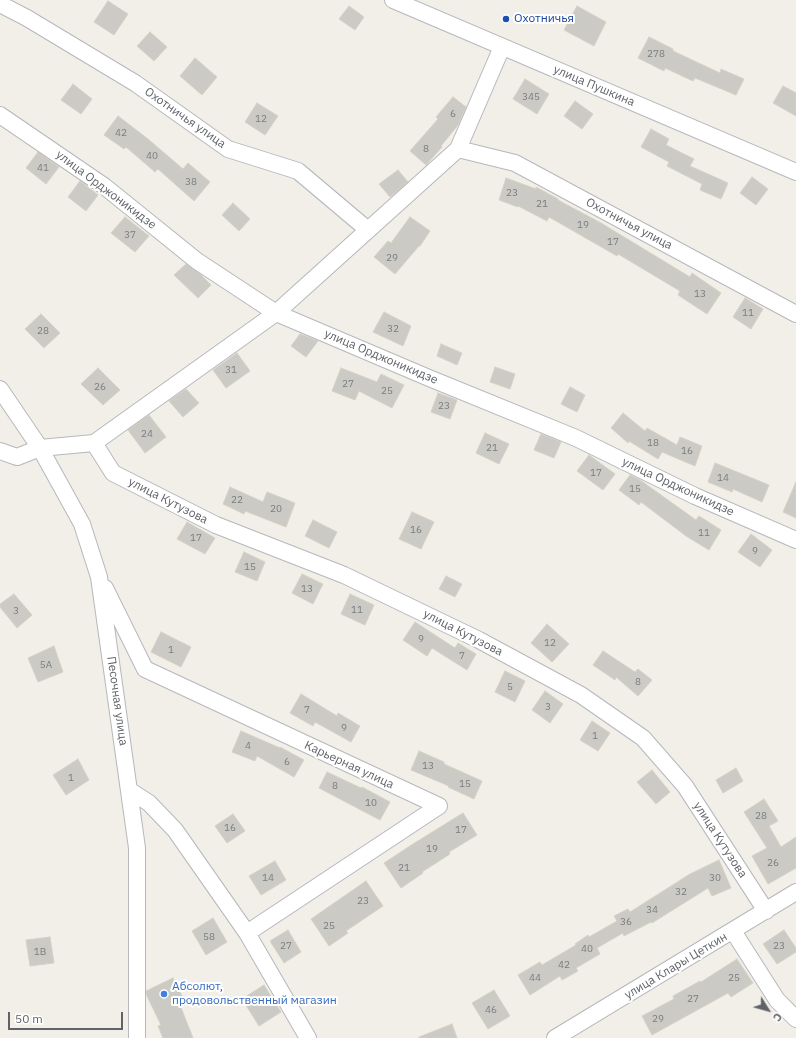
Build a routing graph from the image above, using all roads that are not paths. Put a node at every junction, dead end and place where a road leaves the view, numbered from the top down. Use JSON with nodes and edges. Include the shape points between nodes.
{"nodes":[{"id":1,"x":393,"y":0,"type":"edge"},
{"id":2,"x":0,"y":4,"type":"edge"},
{"id":3,"x":502,"y":47,"type":"junction"},
{"id":4,"x":0,"y":115,"type":"edge"},
{"id":5,"x":458,"y":149,"type":"junction"},
{"id":6,"x":796,"y":172,"type":"edge"},
{"id":7,"x":368,"y":230,"type":"junction"},
{"id":8,"x":276,"y":312,"type":"junction"},
{"id":9,"x":796,"y":314,"type":"edge"},
{"id":10,"x":0,"y":390,"type":"edge"},
{"id":11,"x":94,"y":443,"type":"junction"},
{"id":12,"x":40,"y":448,"type":"junction"},
{"id":13,"x":0,"y":451,"type":"edge"},
{"id":14,"x":796,"y":540,"type":"edge"},
{"id":15,"x":99,"y":577,"type":"junction"},
{"id":16,"x":129,"y":790,"type":"junction"},
{"id":17,"x":796,"y":892,"type":"edge"},
{"id":18,"x":766,"y":911,"type":"junction"},
{"id":19,"x":733,"y":932,"type":"junction"},
{"id":20,"x":247,"y":934,"type":"junction"},
{"id":21,"x":796,"y":1019,"type":"edge"},
{"id":22,"x":137,"y":1038,"type":"edge"},
{"id":23,"x":308,"y":1038,"type":"edge"},
{"id":24,"x":555,"y":1038,"type":"edge"}],
"edges":[{"from":1,"to":3,"type":"street","name":"улица Пушкина"},
{"from":2,"to":7,"type":"street","name":"Охотничья улица","via":[[135,82],[228,149],[298,171]]},
{"from":3,"to":5,"type":"street"},
{"from":3,"to":6,"type":"street","name":"улица Пушкина"},
{"from":4,"to":8,"type":"street","name":"улица Орджоникидзе","via":[[104,186],[197,261]]},
{"from":5,"to":7,"type":"street"},
{"from":5,"to":9,"type":"street","name":"Охотничья улица","via":[[515,163]]},
{"from":7,"to":8,"type":"street"},
{"from":8,"to":11,"type":"street"},
{"from":8,"to":14,"type":"street","name":"улица Орджоникидзе","via":[[576,438],[695,496]]},
{"from":10,"to":12,"type":"street","name":"Песочная улица"},
{"from":11,"to":12,"type":"street"},
{"from":11,"to":18,"type":"street","name":"улица Кутузова","via":[[113,474],[216,525],[344,575],[479,640],[587,699],[643,738],[685,786]]},
{"from":12,"to":13,"type":"street","via":[[17,457]]},
{"from":12,"to":15,"type":"street","name":"Песочная улица","via":[[82,524]]},
{"from":15,"to":16,"type":"street","name":"Песочная улица"},
{"from":15,"to":20,"type":"street","name":"Карьерная улица","via":[[145,669],[439,806]]},
{"from":16,"to":20,"type":"street","via":[[150,803],[175,830]]},
{"from":16,"to":22,"type":"street","name":"Песочная улица","via":[[137,848]]},
{"from":17,"to":18,"type":"street","name":"улица Клары Цеткин"},
{"from":18,"to":19,"type":"street","name":"улица Клары Цеткин"},
{"from":19,"to":21,"type":"street","via":[[778,1000]]},
{"from":19,"to":24,"type":"street","name":"улица Клары Цеткин"},
{"from":20,"to":23,"type":"street"}]}
